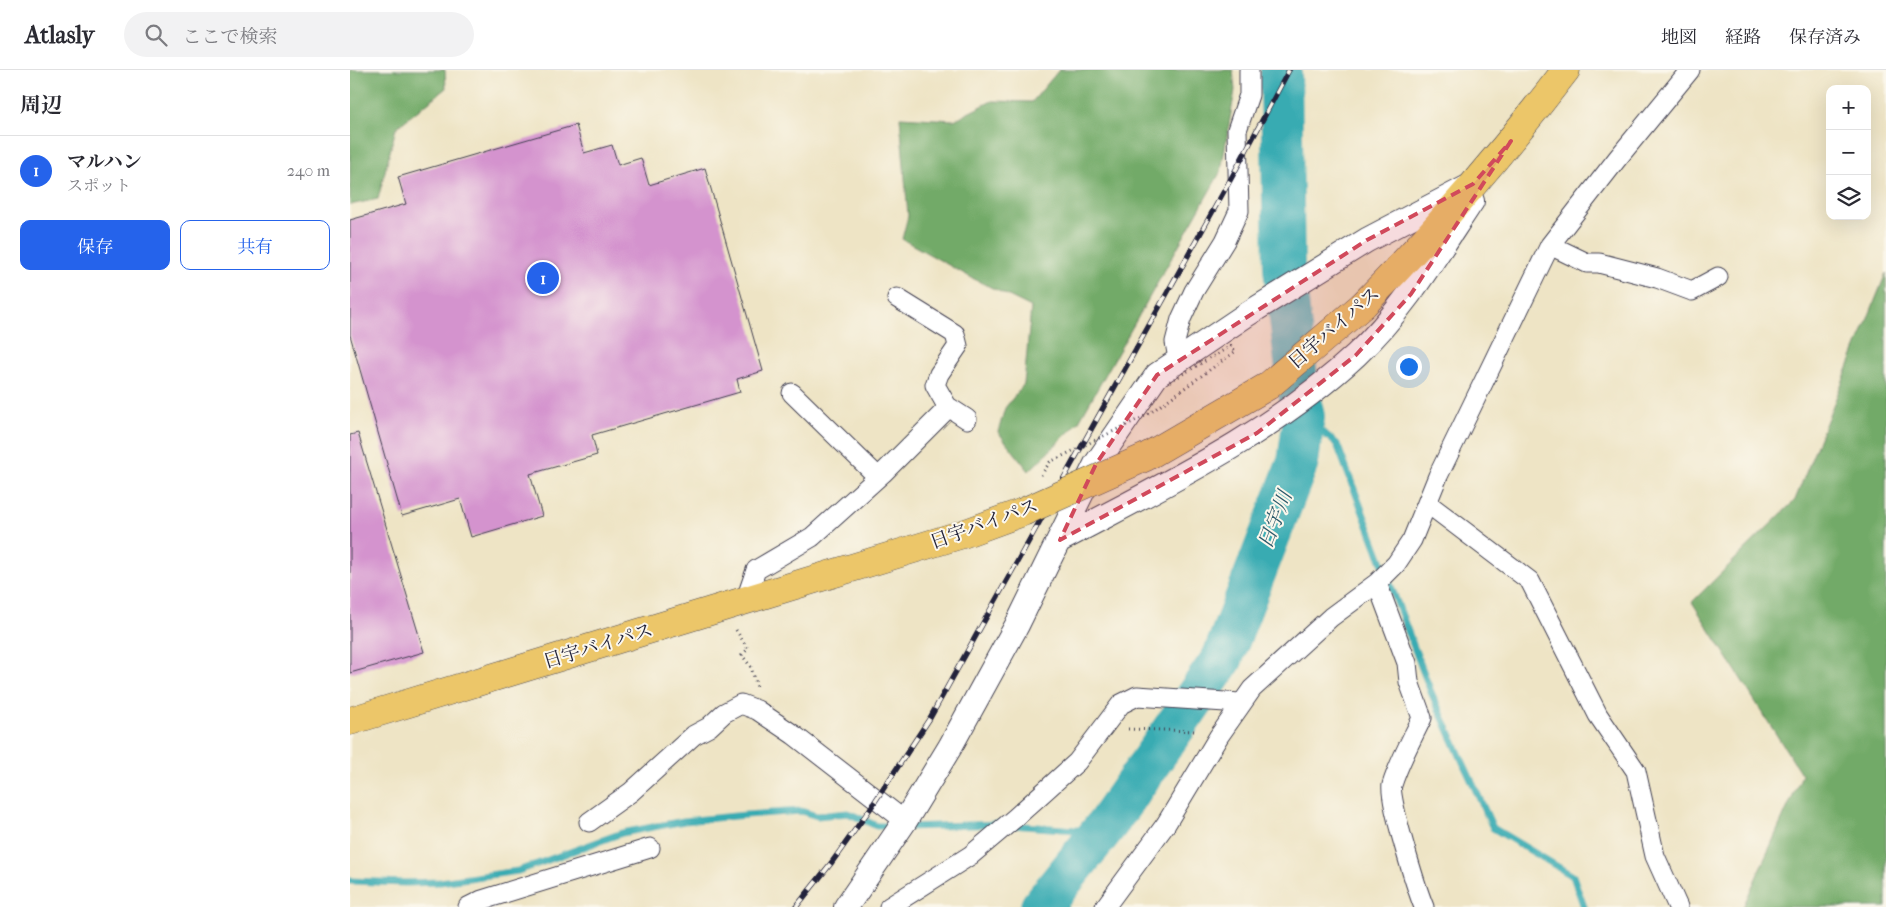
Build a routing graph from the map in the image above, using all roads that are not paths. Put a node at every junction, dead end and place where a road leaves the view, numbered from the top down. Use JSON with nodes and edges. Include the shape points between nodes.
{"nodes":[{"id":1,"x":1249,"y":70,"type":"edge"},
{"id":2,"x":1566,"y":70,"type":"edge"},
{"id":3,"x":1690,"y":70,"type":"edge"},
{"id":4,"x":1511,"y":141,"type":"junction"},
{"id":5,"x":1474,"y":184,"type":"junction"},
{"id":6,"x":1550,"y":245,"type":"junction"},
{"id":7,"x":1718,"y":277,"type":"dead end"},
{"id":8,"x":897,"y":298,"type":"dead end"},
{"id":9,"x":1178,"y":359,"type":"junction"},
{"id":10,"x":792,"y":393,"type":"dead end"},
{"id":11,"x":947,"y":406,"type":"junction"},
{"id":12,"x":968,"y":419,"type":"dead end"},
{"id":13,"x":878,"y":477,"type":"junction"},
{"id":14,"x":1427,"y":503,"type":"junction"},
{"id":15,"x":1060,"y":540,"type":"junction"},
{"id":16,"x":1378,"y":582,"type":"junction"},
{"id":17,"x":745,"y":602,"type":"junction"},
{"id":18,"x":1235,"y":703,"type":"junction"},
{"id":19,"x":350,"y":721,"type":"edge"},
{"id":20,"x":589,"y":822,"type":"dead end"},
{"id":21,"x":900,"y":829,"type":"junction"},
{"id":22,"x":650,"y":848,"type":"dead end"},
{"id":23,"x":468,"y":907,"type":"edge"},
{"id":24,"x":846,"y":907,"type":"edge"},
{"id":25,"x":889,"y":907,"type":"edge"},
{"id":26,"x":1106,"y":907,"type":"edge"},
{"id":27,"x":1424,"y":907,"type":"edge"},
{"id":28,"x":1678,"y":907,"type":"edge"}],
"edges":[{"from":1,"to":9,"type":"street","via":[[1248,95],[1237,130],[1239,211],[1181,319],[1175,342]]},
{"from":2,"to":4,"type":"highway","name":"日宇バイパス"},
{"from":3,"to":6,"type":"street"},
{"from":4,"to":5,"type":"highway","name":"日宇バイパス"},
{"from":4,"to":15,"type":"street","via":[[1411,294],[1356,355],[1257,433]]},
{"from":5,"to":9,"type":"street","via":[[1367,240]]},
{"from":5,"to":17,"type":"highway","name":"日宇バイパス","bridge":true,"via":[[1363,305],[1268,386],[1146,457],[1023,512],[963,534]]},
{"from":6,"to":7,"type":"street","via":[[1587,263],[1599,263],[1657,278],[1692,291]]},
{"from":6,"to":14,"type":"street"},
{"from":8,"to":11,"type":"street","via":[[955,334],[958,346],[935,385]]},
{"from":9,"to":15,"type":"street","via":[[1157,375],[1096,464]]},
{"from":10,"to":13,"type":"street"},
{"from":11,"to":12,"type":"street"},
{"from":11,"to":13,"type":"street"},
{"from":13,"to":17,"type":"street","via":[[812,538],[756,570]]},
{"from":14,"to":16,"type":"street","via":[[1412,540],[1396,564]]},
{"from":14,"to":28,"type":"street","via":[[1530,582],[1598,715],[1636,771],[1655,856]]},
{"from":15,"to":21,"type":"street","via":[[950,747]]},
{"from":16,"to":18,"type":"street","via":[[1331,617]]},
{"from":16,"to":27,"type":"street","via":[[1407,663],[1409,682],[1422,718],[1391,786],[1416,888]]},
{"from":17,"to":19,"type":"highway","name":"日宇バイパス"},
{"from":18,"to":25,"type":"street","via":[[1137,696],[1121,704],[1077,762],[1015,818],[972,855]]},
{"from":18,"to":26,"type":"street","via":[[1166,824]]},
{"from":20,"to":21,"type":"street","via":[[631,792],[694,735],[741,704],[757,710],[794,735]]},
{"from":21,"to":24,"type":"street"},
{"from":22,"to":23,"type":"street"}]}
